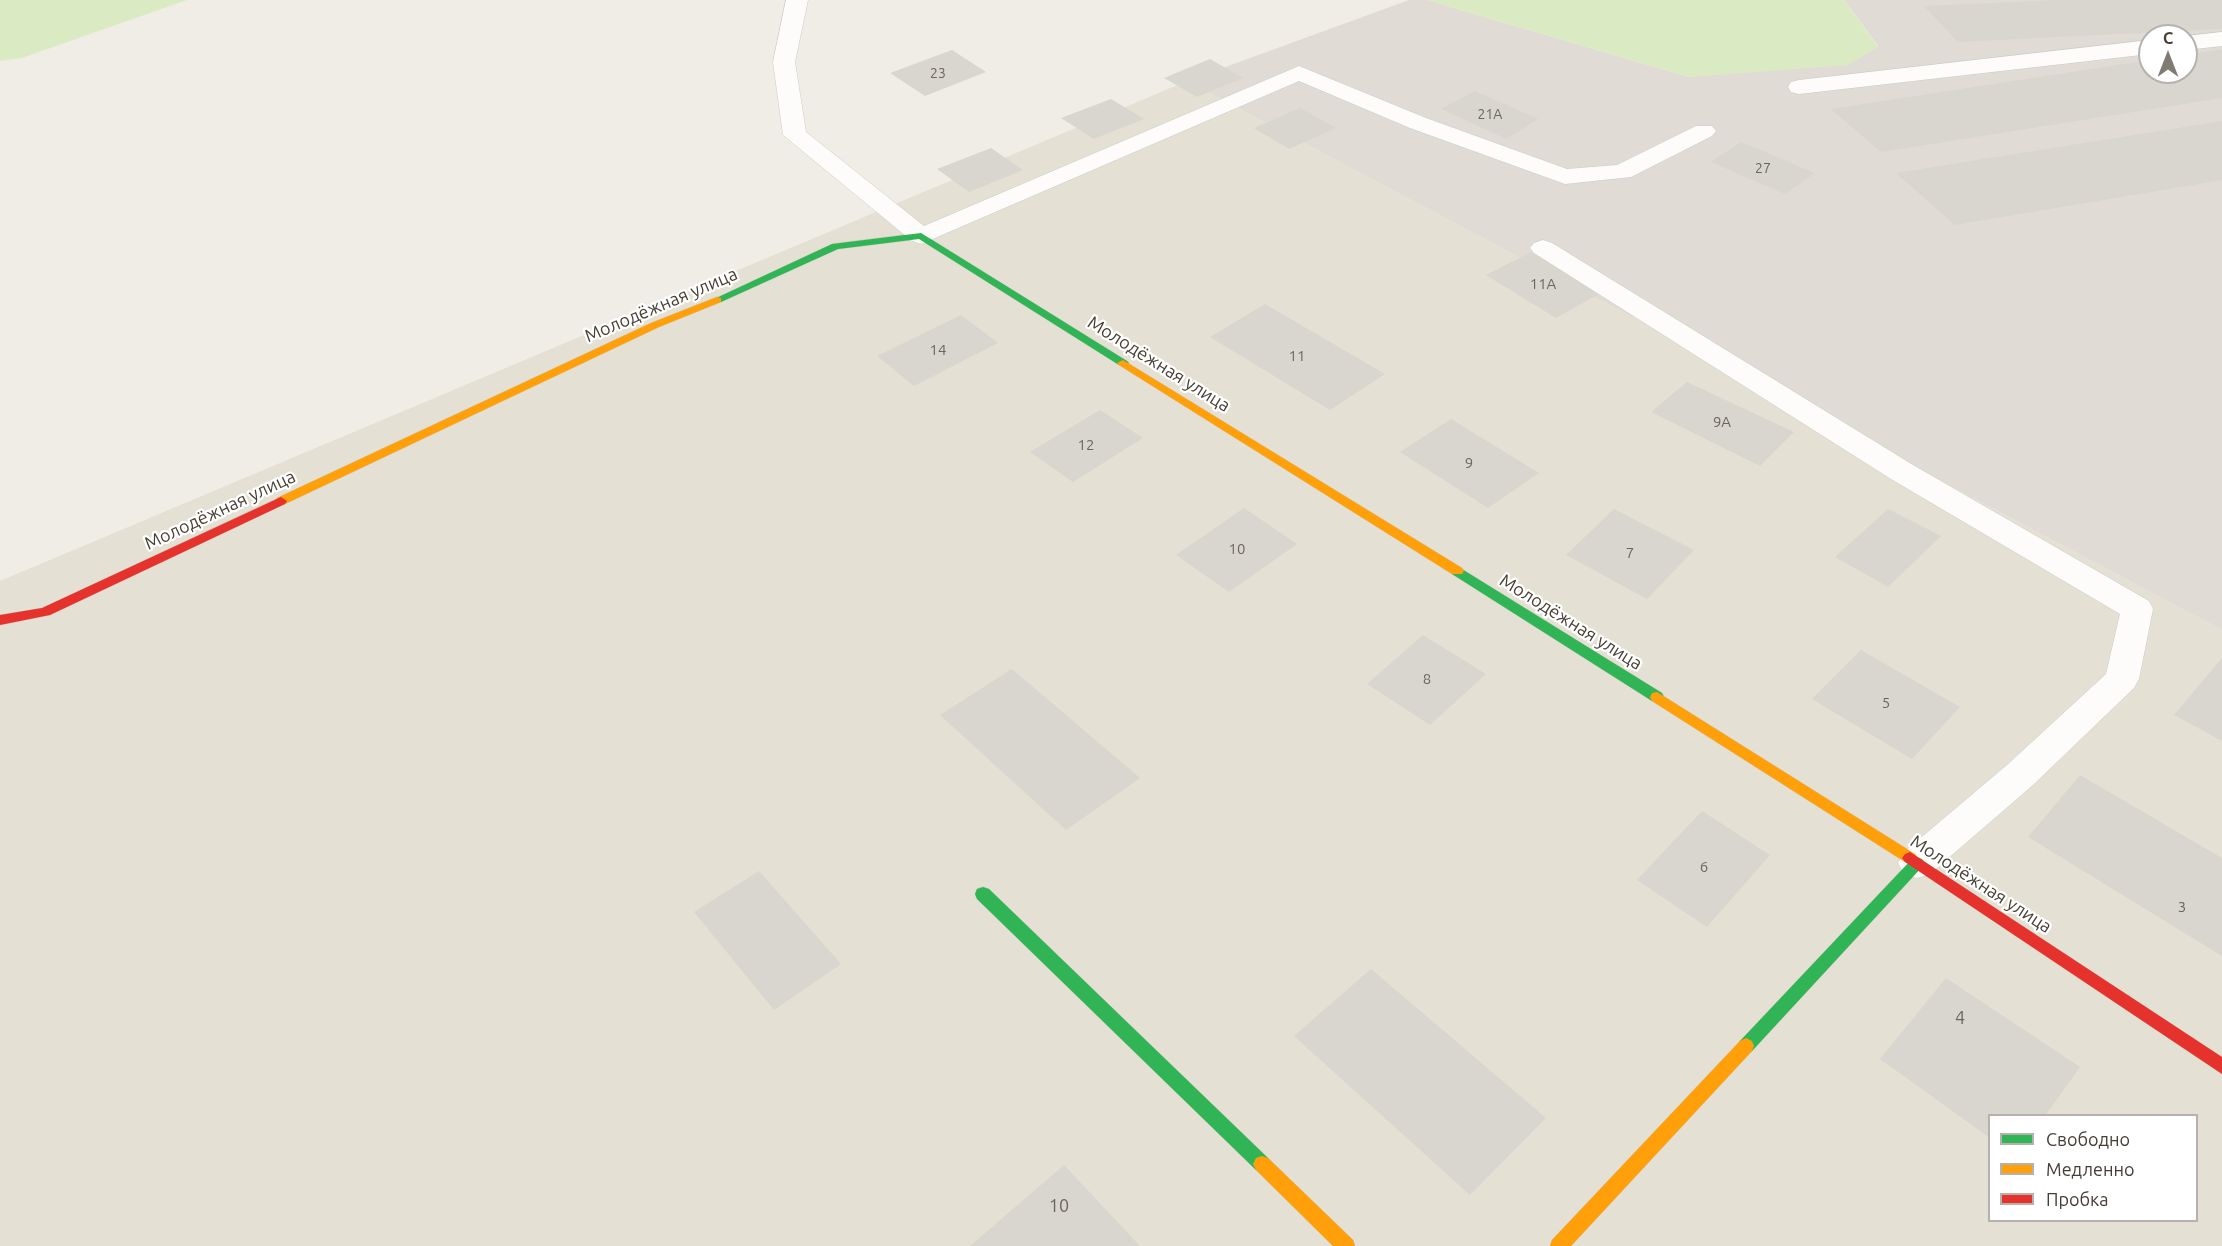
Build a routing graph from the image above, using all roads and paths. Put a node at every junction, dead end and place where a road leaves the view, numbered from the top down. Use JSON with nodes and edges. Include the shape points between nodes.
{"nodes":[{"id":1,"x":797,"y":0,"type":"edge"},
{"id":2,"x":2222,"y":39,"type":"edge"},
{"id":3,"x":2198,"y":42,"type":"edge"},
{"id":4,"x":2138,"y":48,"type":"edge"},
{"id":5,"x":1799,"y":87,"type":"dead end"},
{"id":6,"x":1704,"y":131,"type":"dead end"},
{"id":7,"x":921,"y":236,"type":"junction"},
{"id":8,"x":1543,"y":248,"type":"dead end"},
{"id":9,"x":0,"y":620,"type":"edge"},
{"id":10,"x":1917,"y":863,"type":"junction"},
{"id":11,"x":983,"y":894,"type":"dead end"},
{"id":12,"x":2222,"y":1066,"type":"edge"},
{"id":13,"x":1346,"y":1246,"type":"edge"},
{"id":14,"x":1559,"y":1246,"type":"edge"}],
"edges":[{"from":1,"to":7,"type":"lane","via":[[784,62],[795,135]]},
{"from":2,"to":3,"type":"lane"},
{"from":4,"to":5,"type":"lane"},
{"from":6,"to":7,"type":"lane","via":[[1622,172],[1565,177],[1418,123],[1299,73]]},
{"from":7,"to":9,"type":"street","name":"Молодёжная улица","via":[[836,246],[655,325],[45,612]]},
{"from":7,"to":10,"type":"street","name":"Молодёжная улица"},
{"from":8,"to":10,"type":"lane","via":[[1902,472],[2137,609],[2122,679],[2020,775]]},
{"from":10,"to":12,"type":"street","name":"Молодёжная улица"},
{"from":10,"to":14,"type":"street"},
{"from":11,"to":13,"type":"street"}]}
